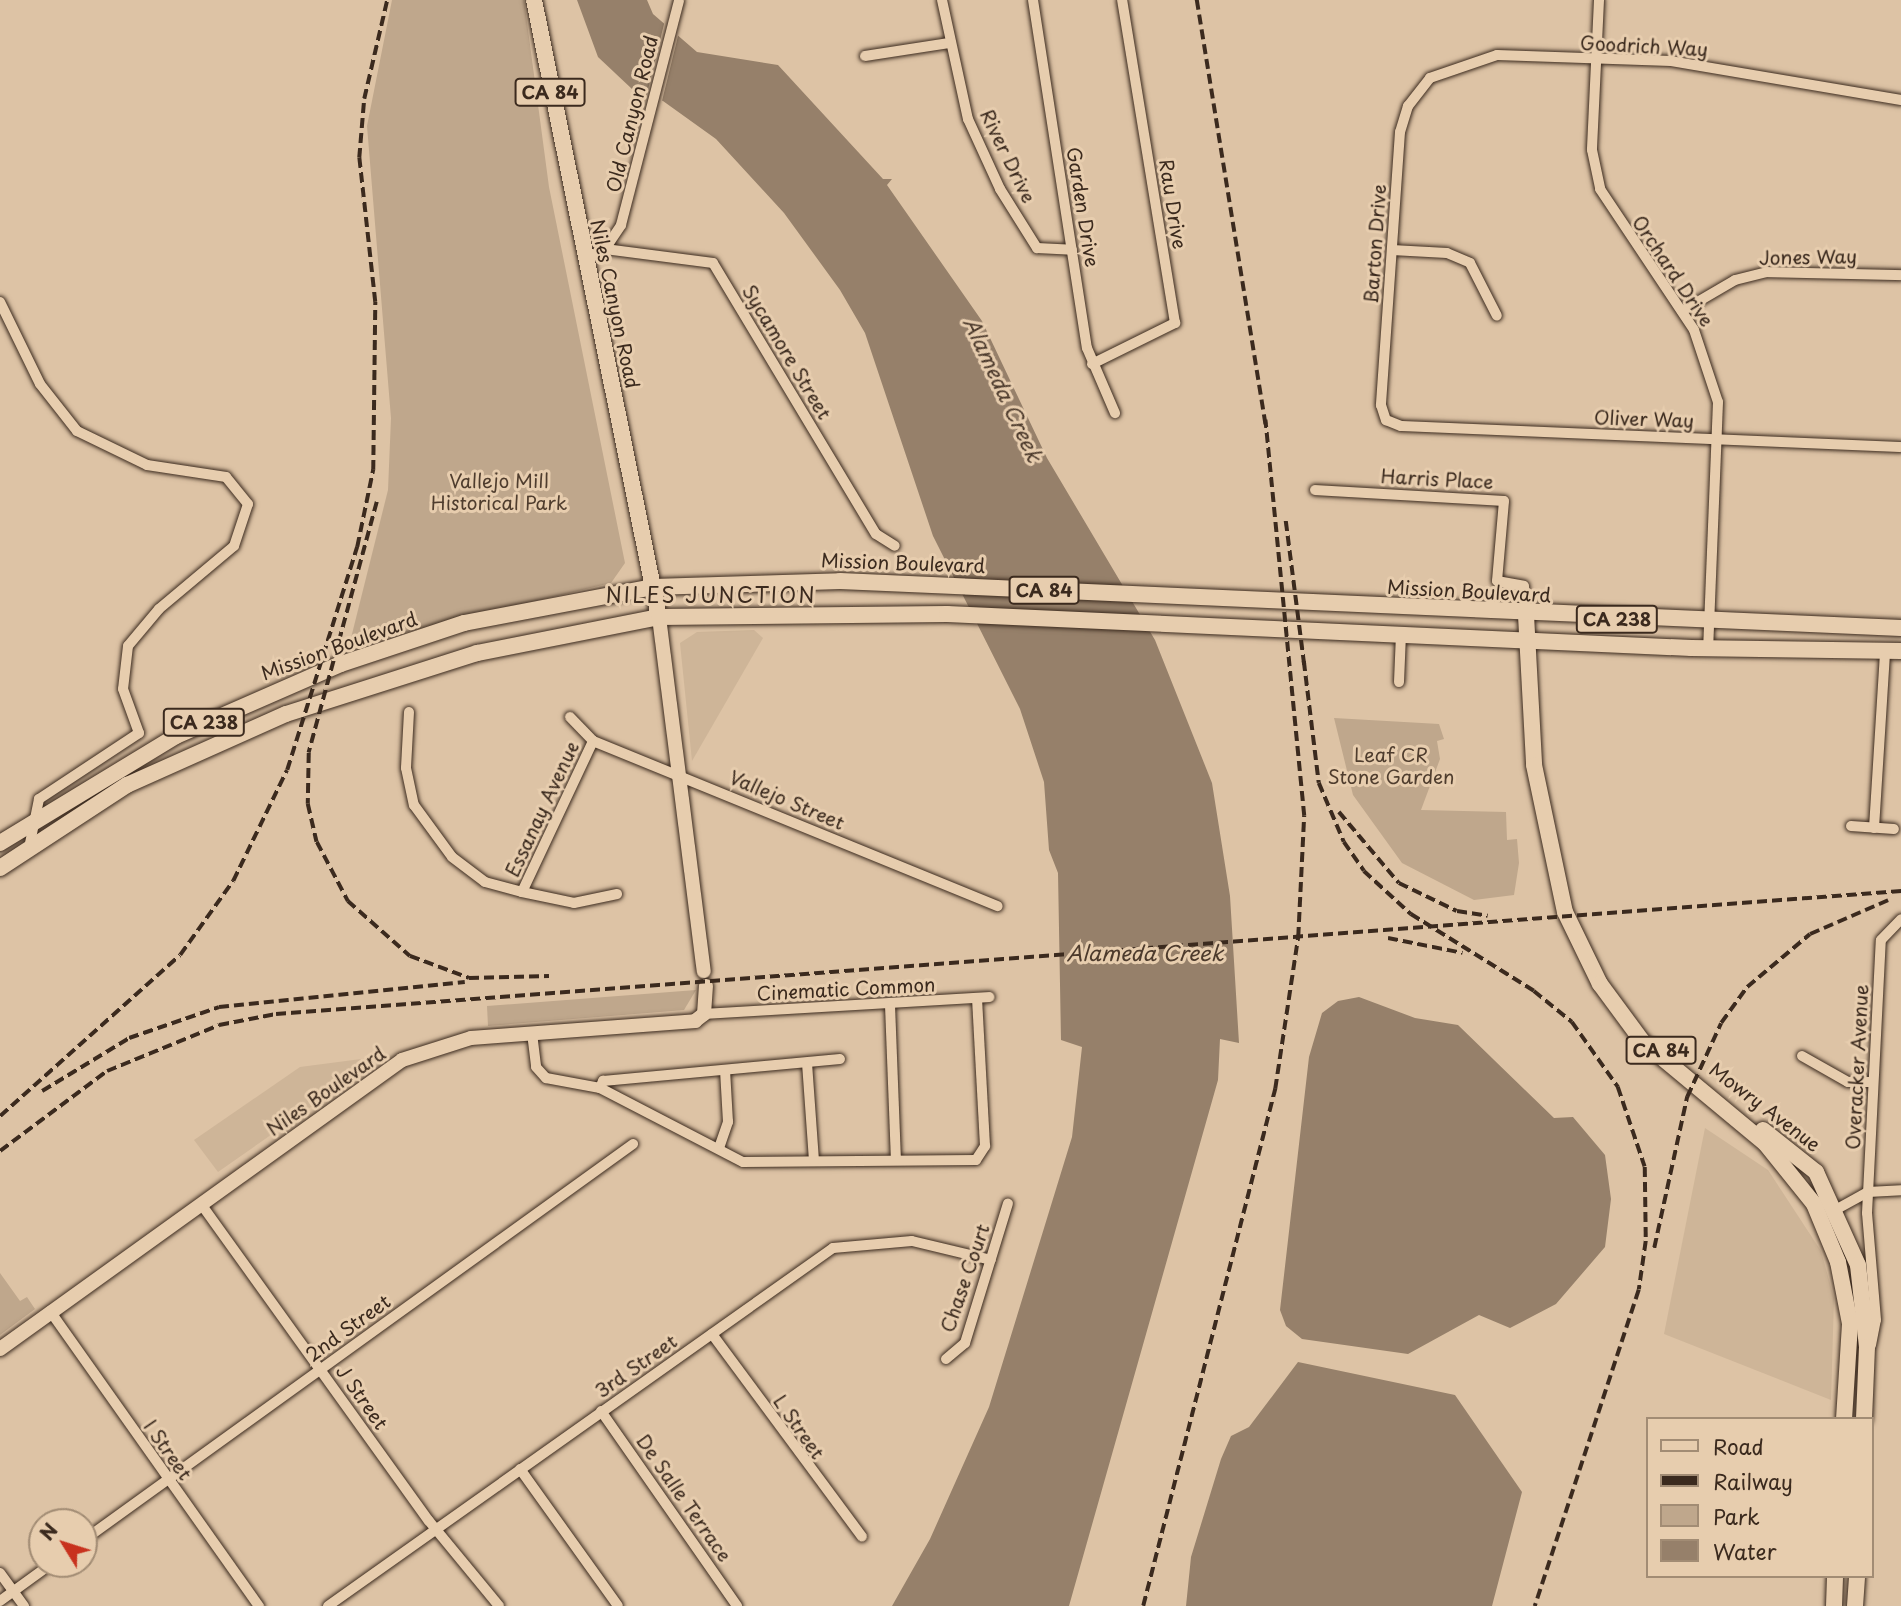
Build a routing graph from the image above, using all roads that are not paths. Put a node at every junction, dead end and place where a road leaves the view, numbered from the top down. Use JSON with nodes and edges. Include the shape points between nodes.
{"nodes":[{"id":1,"x":534,"y":0,"type":"edge"},
{"id":2,"x":679,"y":0,"type":"edge"},
{"id":3,"x":942,"y":0,"type":"edge"},
{"id":4,"x":1033,"y":0,"type":"edge"},
{"id":5,"x":1122,"y":0,"type":"edge"},
{"id":6,"x":1599,"y":0,"type":"edge"},
{"id":7,"x":949,"y":43,"type":"junction"},
{"id":8,"x":865,"y":56,"type":"dead end"},
{"id":9,"x":1595,"y":61,"type":"junction"},
{"id":10,"x":1430,"y":78,"type":"joint"},
{"id":11,"x":1901,"y":100,"type":"edge"},
{"id":12,"x":605,"y":249,"type":"junction"},
{"id":13,"x":1072,"y":250,"type":"junction"},
{"id":14,"x":1392,"y":250,"type":"junction"},
{"id":15,"x":584,"y":260,"type":"junction"},
{"id":16,"x":1901,"y":275,"type":"edge"},
{"id":17,"x":0,"y":302,"type":"edge"},
{"id":18,"x":1682,"y":311,"type":"junction"},
{"id":19,"x":1497,"y":316,"type":"dead end"},
{"id":20,"x":1093,"y":365,"type":"junction"},
{"id":21,"x":1115,"y":413,"type":"dead end"},
{"id":22,"x":1386,"y":420,"type":"joint"},
{"id":23,"x":1720,"y":440,"type":"junction"},
{"id":24,"x":1901,"y":447,"type":"edge"},
{"id":25,"x":1315,"y":490,"type":"dead end"},
{"id":26,"x":895,"y":545,"type":"dead end"},
{"id":27,"x":653,"y":587,"type":"junction"},
{"id":28,"x":1526,"y":615,"type":"junction"},
{"id":29,"x":659,"y":617,"type":"junction"},
{"id":30,"x":1709,"y":623,"type":"junction"},
{"id":31,"x":1901,"y":628,"type":"edge"},
{"id":32,"x":1401,"y":635,"type":"junction"},
{"id":33,"x":1525,"y":640,"type":"junction"},
{"id":34,"x":1708,"y":649,"type":"junction"},
{"id":35,"x":1893,"y":651,"type":"edge"},
{"id":36,"x":1399,"y":682,"type":"dead end"},
{"id":37,"x":409,"y":712,"type":"dead end"},
{"id":38,"x":570,"y":717,"type":"dead end"},
{"id":39,"x":593,"y":740,"type":"junction"},
{"id":40,"x":681,"y":778,"type":"junction"},
{"id":41,"x":38,"y":817,"type":"junction"},
{"id":42,"x":1851,"y":826,"type":"dead end"},
{"id":43,"x":1874,"y":828,"type":"junction"},
{"id":44,"x":1894,"y":829,"type":"dead end"},
{"id":45,"x":1549,"y":841,"type":"junction"},
{"id":46,"x":0,"y":843,"type":"edge"},
{"id":47,"x":29,"y":848,"type":"junction"},
{"id":48,"x":0,"y":868,"type":"edge"},
{"id":49,"x":522,"y":892,"type":"junction"},
{"id":50,"x":617,"y":894,"type":"dead end"},
{"id":51,"x":998,"y":906,"type":"dead end"},
{"id":52,"x":1901,"y":919,"type":"edge"},
{"id":53,"x":704,"y":971,"type":"dead end"},
{"id":54,"x":706,"y":986,"type":"dead end"},
{"id":55,"x":989,"y":997,"type":"dead end"},
{"id":56,"x":977,"y":999,"type":"junction"},
{"id":57,"x":890,"y":1005,"type":"junction"},
{"id":58,"x":704,"y":1014,"type":"junction"},
{"id":59,"x":532,"y":1033,"type":"junction"},
{"id":60,"x":1802,"y":1056,"type":"dead end"},
{"id":61,"x":840,"y":1059,"type":"dead end"},
{"id":62,"x":807,"y":1063,"type":"junction"},
{"id":63,"x":725,"y":1070,"type":"junction"},
{"id":64,"x":1873,"y":1082,"type":"junction"},
{"id":65,"x":600,"y":1088,"type":"junction"},
{"id":66,"x":1765,"y":1143,"type":"junction"},
{"id":67,"x":633,"y":1144,"type":"dead end"},
{"id":68,"x":719,"y":1148,"type":"junction"},
{"id":69,"x":896,"y":1160,"type":"junction"},
{"id":70,"x":814,"y":1161,"type":"junction"},
{"id":71,"x":1901,"y":1189,"type":"edge"},
{"id":72,"x":1868,"y":1192,"type":"junction"},
{"id":73,"x":1008,"y":1203,"type":"dead end"},
{"id":74,"x":201,"y":1205,"type":"junction"},
{"id":75,"x":1837,"y":1209,"type":"junction"},
{"id":76,"x":990,"y":1261,"type":"junction"},
{"id":77,"x":1838,"y":1262,"type":"junction"},
{"id":78,"x":50,"y":1311,"type":"junction"},
{"id":79,"x":712,"y":1334,"type":"junction"},
{"id":80,"x":0,"y":1349,"type":"edge"},
{"id":81,"x":1867,"y":1355,"type":"junction"},
{"id":82,"x":946,"y":1359,"type":"dead end"},
{"id":83,"x":320,"y":1369,"type":"junction"},
{"id":84,"x":1846,"y":1377,"type":"junction"},
{"id":85,"x":1866,"y":1381,"type":"junction"},
{"id":86,"x":601,"y":1411,"type":"junction"},
{"id":87,"x":1844,"y":1417,"type":"edge"},
{"id":88,"x":1864,"y":1417,"type":"edge"},
{"id":89,"x":520,"y":1469,"type":"junction"},
{"id":90,"x":167,"y":1480,"type":"junction"},
{"id":91,"x":438,"y":1527,"type":"junction"},
{"id":92,"x":98,"y":1530,"type":"edge"},
{"id":93,"x":862,"y":1537,"type":"dead end"},
{"id":94,"x":0,"y":1573,"type":"edge"},
{"id":95,"x":31,"y":1578,"type":"edge"},
{"id":96,"x":1835,"y":1578,"type":"edge"},
{"id":97,"x":1857,"y":1578,"type":"edge"},
{"id":98,"x":13,"y":1591,"type":"junction"},
{"id":99,"x":0,"y":1601,"type":"edge"},
{"id":100,"x":24,"y":1606,"type":"edge"},
{"id":101,"x":259,"y":1606,"type":"edge"},
{"id":102,"x":328,"y":1606,"type":"edge"},
{"id":103,"x":499,"y":1606,"type":"edge"},
{"id":104,"x":618,"y":1606,"type":"edge"},
{"id":105,"x":737,"y":1606,"type":"edge"},
{"id":106,"x":1834,"y":1606,"type":"edge"},
{"id":107,"x":1855,"y":1606,"type":"edge"}],
"edges":[{"from":1,"to":15,"type":"main road","name":"Niles Canyon Road","number":"CA 84"},
{"from":2,"to":12,"type":"street","name":"Old Canyon Road","via":[[621,225]]},
{"from":3,"to":7,"type":"street","name":"River Drive"},
{"from":4,"to":13,"type":"street","name":"Garden Drive"},
{"from":5,"to":20,"type":"street","name":"Rau Drive","via":[[1175,323]]},
{"from":6,"to":9,"type":"street","name":"Orchard Drive"},
{"from":7,"to":8,"type":"street"},
{"from":7,"to":13,"type":"street","name":"River Drive","via":[[968,118],[1000,189],[1037,248]]},
{"from":9,"to":10,"type":"street","name":"Goodrich Way","via":[[1497,55]]},
{"from":9,"to":11,"type":"street","name":"Goodrich Way","via":[[1671,61]]},
{"from":9,"to":18,"type":"street","name":"Orchard Drive","via":[[1592,150],[1600,189]]},
{"from":10,"to":14,"type":"street","name":"Barton Drive","via":[[1408,106],[1400,132]]},
{"from":12,"to":15,"type":"street"},
{"from":12,"to":26,"type":"street","name":"Sycamore Street","via":[[713,263],[876,534]]},
{"from":13,"to":20,"type":"street","name":"Garden Drive"},
{"from":14,"to":19,"type":"street","via":[[1447,253],[1470,263]]},
{"from":14,"to":22,"type":"street","name":"Barton Drive","via":[[1381,405]]},
{"from":15,"to":27,"type":"main road","name":"Niles Canyon Road","number":"CA 84"},
{"from":16,"to":18,"type":"street","name":"Jones Way","via":[[1767,271],[1735,280]]},
{"from":17,"to":41,"type":"street","via":[[40,384],[77,431],[147,465],[226,477],[248,504],[234,546],[159,608],[128,646],[123,689],[139,733],[43,795],[36,803]]},
{"from":18,"to":23,"type":"street","name":"Orchard Drive","via":[[1712,372]]},
{"from":20,"to":21,"type":"street","name":"Garden Drive"},
{"from":22,"to":23,"type":"street","name":"Oliver Way","via":[[1401,426]]},
{"from":23,"to":24,"type":"street","name":"Oliver Way"},
{"from":23,"to":30,"type":"street","name":"Orchard Drive"},
{"from":25,"to":28,"type":"street","name":"Harris Place","via":[[1504,501],[1497,581],[1524,586]]},
{"from":27,"to":28,"type":"main road","name":"Mission Boulevard","number":"CA 84","via":[[930,584]]},
{"from":27,"to":29,"type":"main road","name":"Niles Canyon Road","number":"CA 84"},
{"from":27,"to":41,"type":"main road","name":"Mission Boulevard","number":"CA 238","via":[[464,623],[341,664],[176,736]]},
{"from":28,"to":30,"type":"main road","name":"Mission Boulevard","number":"CA 238"},
{"from":28,"to":33,"type":"main road","name":"Mowry Avenue","number":"CA 84"},
{"from":29,"to":32,"type":"main road","number":"CA 84","via":[[947,614]]},
{"from":29,"to":40,"type":"main road"},
{"from":29,"to":47,"type":"main road","number":"CA 238","via":[[477,653],[286,714],[148,774]]},
{"from":30,"to":31,"type":"main road","name":"Mission Boulevard","number":"CA 238"},
{"from":30,"to":34,"type":"street","name":"Orchard Drive"},
{"from":32,"to":33,"type":"main road","number":"CA 84"},
{"from":32,"to":36,"type":"street"},
{"from":33,"to":34,"type":"main road","number":"CA 238"},
{"from":33,"to":45,"type":"main road","name":"Mowry Avenue","number":"CA 84","via":[[1534,765]]},
{"from":34,"to":35,"type":"main road","number":"CA 238"},
{"from":35,"to":43,"type":"street"},
{"from":37,"to":49,"type":"street","via":[[406,768],[414,805],[430,833],[485,882]]},
{"from":38,"to":39,"type":"street","name":"Vallejo Street"},
{"from":39,"to":40,"type":"street","name":"Vallejo Street"},
{"from":39,"to":49,"type":"street","name":"Essanay Avenue"},
{"from":40,"to":51,"type":"street","name":"Vallejo Street"},
{"from":40,"to":53,"type":"main road"},
{"from":41,"to":46,"type":"main road","name":"Mission Boulevard","number":"CA 238"},
{"from":41,"to":47,"type":"street"},
{"from":42,"to":43,"type":"street"},
{"from":43,"to":44,"type":"street"},
{"from":45,"to":66,"type":"main road","name":"Mowry Avenue","number":"CA 84","via":[[1565,912],[1620,1013],[1673,1072]]},
{"from":45,"to":75,"type":"main road","name":"Mowry Avenue","number":"CA 84","via":[[1579,929],[1632,1017],[1675,1064],[1816,1172]]},
{"from":47,"to":48,"type":"main road","number":"CA 238"},
{"from":49,"to":50,"type":"street","via":[[574,903]]},
{"from":52,"to":64,"type":"street","name":"Overacker Avenue","via":[[1881,940]]},
{"from":54,"to":58,"type":"main road"},
{"from":55,"to":56,"type":"street","name":"Cinematic Common"},
{"from":56,"to":57,"type":"street","name":"Cinematic Common"},
{"from":56,"to":69,"type":"street","via":[[985,1146],[976,1160]]},
{"from":57,"to":58,"type":"street","name":"Cinematic Common"},
{"from":57,"to":69,"type":"street"},
{"from":58,"to":59,"type":"main road","name":"Niles Boulevard","via":[[695,1021]]},
{"from":59,"to":65,"type":"street","via":[[537,1067],[546,1078]]},
{"from":59,"to":74,"type":"main road","name":"Niles Boulevard","via":[[455,1041],[402,1060]]},
{"from":60,"to":64,"type":"street","via":[[1848,1082]]},
{"from":61,"to":62,"type":"street"},
{"from":62,"to":63,"type":"street"},
{"from":62,"to":70,"type":"street"},
{"from":63,"to":65,"type":"street","via":[[603,1081]]},
{"from":63,"to":68,"type":"street","via":[[728,1122]]},
{"from":64,"to":72,"type":"street","name":"Overacker Avenue"},
{"from":65,"to":68,"type":"street"},
{"from":66,"to":75,"type":"main road","via":[[1797,1168],[1828,1208]]},
{"from":66,"to":77,"type":"main road","name":"Mowry Avenue","number":"CA 84","via":[[1805,1189]]},
{"from":67,"to":83,"type":"street","name":"2nd Street"},
{"from":68,"to":70,"type":"street","via":[[743,1162]]},
{"from":69,"to":70,"type":"street"},
{"from":71,"to":72,"type":"street"},
{"from":72,"to":75,"type":"street"},
{"from":72,"to":81,"type":"street","name":"Mowry Avenue","via":[[1876,1320]]},
{"from":73,"to":76,"type":"street","name":"Chase Court"},
{"from":74,"to":78,"type":"main road","name":"Niles Boulevard"},
{"from":74,"to":83,"type":"street","name":"J Street"},
{"from":75,"to":77,"type":"main road"},
{"from":75,"to":81,"type":"main road","name":"Mowry Avenue","number":"CA 84","via":[[1863,1290]]},
{"from":76,"to":79,"type":"street","name":"3rd Street","via":[[912,1241],[845,1244]]},
{"from":76,"to":82,"type":"street","name":"Chase Court","via":[[965,1343]]},
{"from":77,"to":84,"type":"main road","name":"Mowry Avenue","number":"CA 84","via":[[1850,1324]]},
{"from":78,"to":80,"type":"main road","name":"Niles Boulevard"},
{"from":78,"to":90,"type":"street","name":"I Street"},
{"from":79,"to":86,"type":"street","name":"3rd Street"},
{"from":79,"to":93,"type":"street","name":"L Street"},
{"from":81,"to":85,"type":"main road","name":"Mowry Avenue","number":"CA 84"},
{"from":83,"to":90,"type":"street","name":"2nd Street"},
{"from":83,"to":91,"type":"street","name":"J Street"},
{"from":84,"to":85,"type":"main road"},
{"from":84,"to":87,"type":"main road","name":"Mowry Avenue","number":"CA 84"},
{"from":85,"to":88,"type":"main road","name":"Mowry Avenue","number":"CA 84"},
{"from":86,"to":89,"type":"street","name":"3rd Street"},
{"from":86,"to":105,"type":"street","name":"De Salle Terrace"},
{"from":89,"to":91,"type":"street","name":"3rd Street"},
{"from":89,"to":104,"type":"street"},
{"from":90,"to":92,"type":"street","name":"2nd Street"},
{"from":90,"to":101,"type":"street","name":"I Street"},
{"from":91,"to":102,"type":"street","name":"3rd Street"},
{"from":91,"to":103,"type":"street","name":"J Street"},
{"from":94,"to":98,"type":"street"},
{"from":95,"to":98,"type":"street"},
{"from":96,"to":106,"type":"main road"},
{"from":97,"to":107,"type":"main road"},
{"from":98,"to":99,"type":"street"},
{"from":98,"to":100,"type":"street"}]}
